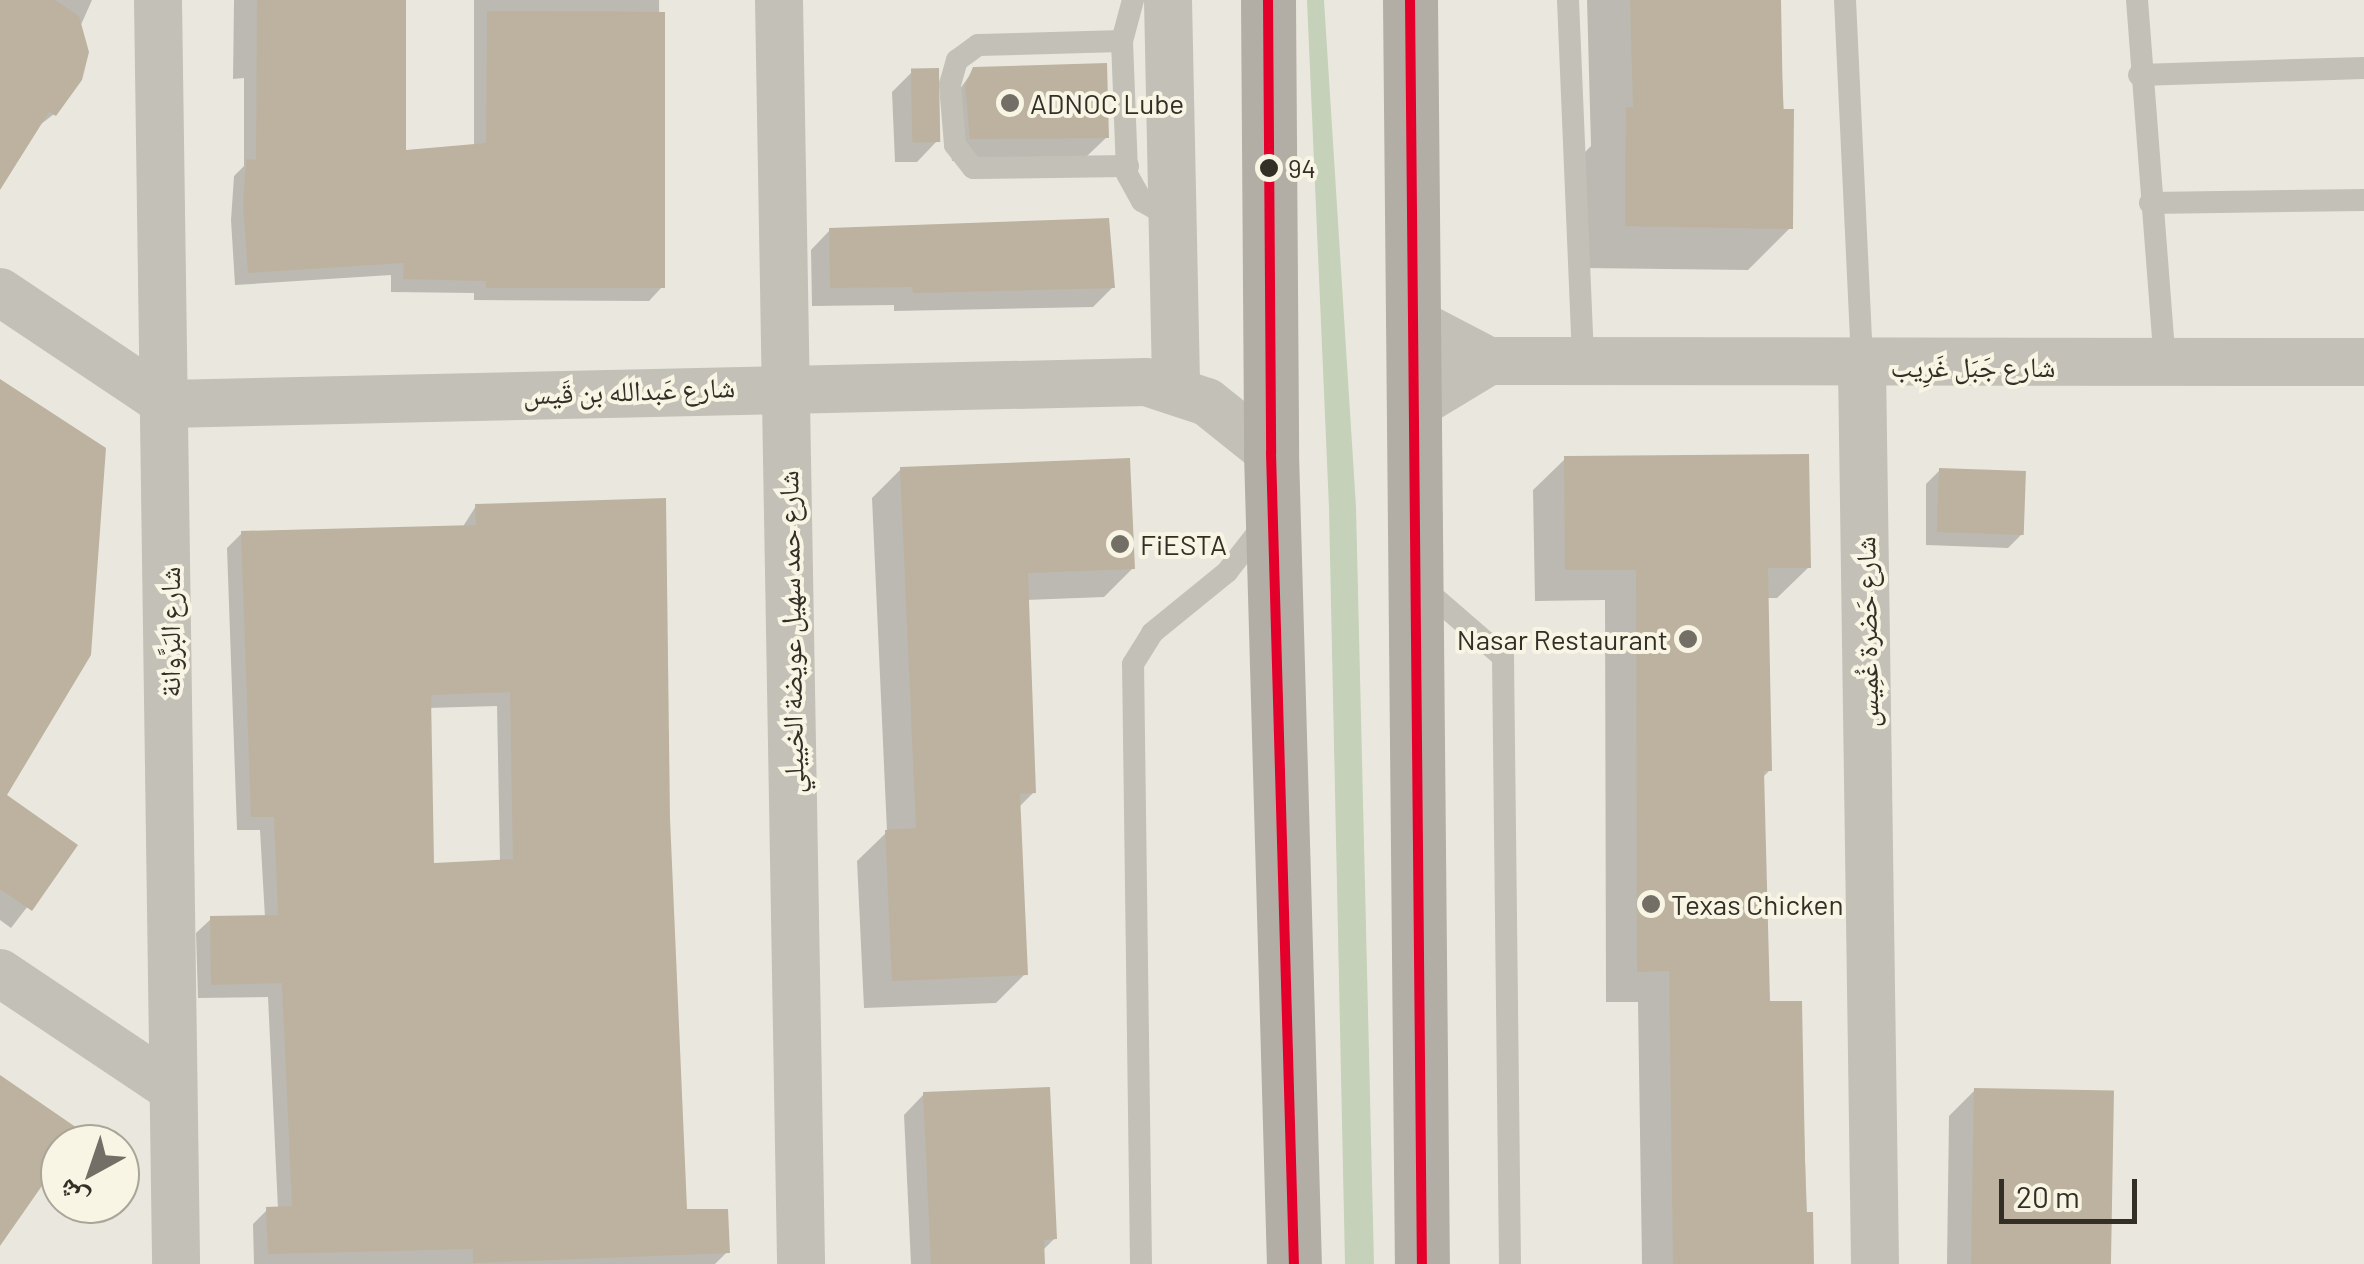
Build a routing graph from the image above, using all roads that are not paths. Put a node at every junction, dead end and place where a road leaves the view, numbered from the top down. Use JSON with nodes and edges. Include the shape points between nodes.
{"nodes":[{"id":1,"x":158,"y":0,"type":"edge"},
{"id":2,"x":779,"y":0,"type":"edge"},
{"id":3,"x":1133,"y":0,"type":"edge"},
{"id":4,"x":1168,"y":0,"type":"edge"},
{"id":5,"x":1268,"y":0,"type":"edge"},
{"id":6,"x":1410,"y":0,"type":"edge"},
{"id":7,"x":1568,"y":0,"type":"edge"},
{"id":8,"x":1846,"y":0,"type":"edge"},
{"id":9,"x":2137,"y":0,"type":"edge"},
{"id":10,"x":1122,"y":41,"type":"junction"},
{"id":11,"x":2364,"y":68,"type":"edge"},
{"id":12,"x":2139,"y":75,"type":"junction"},
{"id":13,"x":1128,"y":166,"type":"junction"},
{"id":14,"x":2364,"y":200,"type":"edge"},
{"id":15,"x":2150,"y":203,"type":"junction"},
{"id":16,"x":1168,"y":216,"type":"junction"},
{"id":17,"x":0,"y":292,"type":"edge"},
{"id":18,"x":1412,"y":321,"type":"junction"},
{"id":19,"x":1583,"y":360,"type":"junction"},
{"id":20,"x":1489,"y":361,"type":"junction"},
{"id":21,"x":2364,"y":362,"type":"edge"},
{"id":22,"x":1862,"y":366,"type":"junction"},
{"id":23,"x":2165,"y":366,"type":"junction"},
{"id":24,"x":786,"y":386,"type":"junction"},
{"id":25,"x":1176,"y":387,"type":"junction"},
{"id":26,"x":167,"y":404,"type":"junction"},
{"id":27,"x":1413,"y":407,"type":"junction"},
{"id":28,"x":1271,"y":453,"type":"junction"},
{"id":29,"x":1276,"y":507,"type":"junction"},
{"id":30,"x":1412,"y":578,"type":"junction"},
{"id":31,"x":0,"y":972,"type":"edge"},
{"id":32,"x":172,"y":1088,"type":"junction"},
{"id":33,"x":176,"y":1264,"type":"edge"},
{"id":34,"x":801,"y":1264,"type":"edge"},
{"id":35,"x":1141,"y":1264,"type":"edge"},
{"id":36,"x":1294,"y":1264,"type":"edge"},
{"id":37,"x":1422,"y":1264,"type":"edge"},
{"id":38,"x":1510,"y":1264,"type":"edge"},
{"id":39,"x":1874,"y":1264,"type":"edge"}],
"edges":[{"from":1,"to":26,"type":"street","name":"شارع البَرَّوانة"},
{"from":2,"to":24,"type":"street","name":"شارع حمد سهيل عويضة الخييلي"},
{"from":3,"to":10,"type":"lane"},
{"from":4,"to":16,"type":"street"},
{"from":5,"to":28,"type":"main road"},
{"from":6,"to":18,"type":"main road"},
{"from":7,"to":19,"type":"lane"},
{"from":8,"to":22,"type":"lane","name":"شارع حَضرة غُمِيس"},
{"from":9,"to":12,"type":"lane"},
{"from":10,"to":13,"type":"lane"},
{"from":10,"to":13,"type":"lane","via":[[978,45],[957,60],[950,85],[955,145],[973,168]]},
{"from":11,"to":12,"type":"lane"},
{"from":12,"to":15,"type":"lane"},
{"from":13,"to":16,"type":"lane","via":[[1142,201]]},
{"from":14,"to":15,"type":"lane"},
{"from":15,"to":23,"type":"lane"},
{"from":16,"to":25,"type":"street"},
{"from":17,"to":26,"type":"street"},
{"from":18,"to":20,"type":"street"},
{"from":18,"to":27,"type":"main road"},
{"from":19,"to":20,"type":"street","name":"شارع جَبَل غَرِيب"},
{"from":19,"to":22,"type":"street","name":"شارع جَبَل غَرِيب"},
{"from":20,"to":27,"type":"street"},
{"from":21,"to":23,"type":"street","name":"شارع جَبَل غَرِيب"},
{"from":22,"to":23,"type":"street","name":"شارع جَبَل غَرِيب"},
{"from":22,"to":39,"type":"street","name":"شارع حَضرة غُمِيس"},
{"from":24,"to":25,"type":"street","name":"شارع عَبدالله بن قَيس"},
{"from":24,"to":26,"type":"street","name":"شارع عَبدالله بن قَيس"},
{"from":24,"to":34,"type":"street","name":"شارع حمد سهيل عويضة الخييلي"},
{"from":25,"to":28,"type":"street","name":"شارع عَبدالله بن قَيس","via":[[1228,414]]},
{"from":26,"to":32,"type":"street","name":"شارع البَرَّوانة"},
{"from":27,"to":30,"type":"main road"},
{"from":28,"to":29,"type":"main road"},
{"from":29,"to":35,"type":"lane","via":[[1227,572],[1152,633],[1134,664]]},
{"from":29,"to":36,"type":"main road"},
{"from":30,"to":37,"type":"main road"},
{"from":30,"to":38,"type":"lane","via":[[1503,658]]},
{"from":31,"to":32,"type":"street"},
{"from":32,"to":33,"type":"street","name":"شارع البَرَّوانة"}]}
